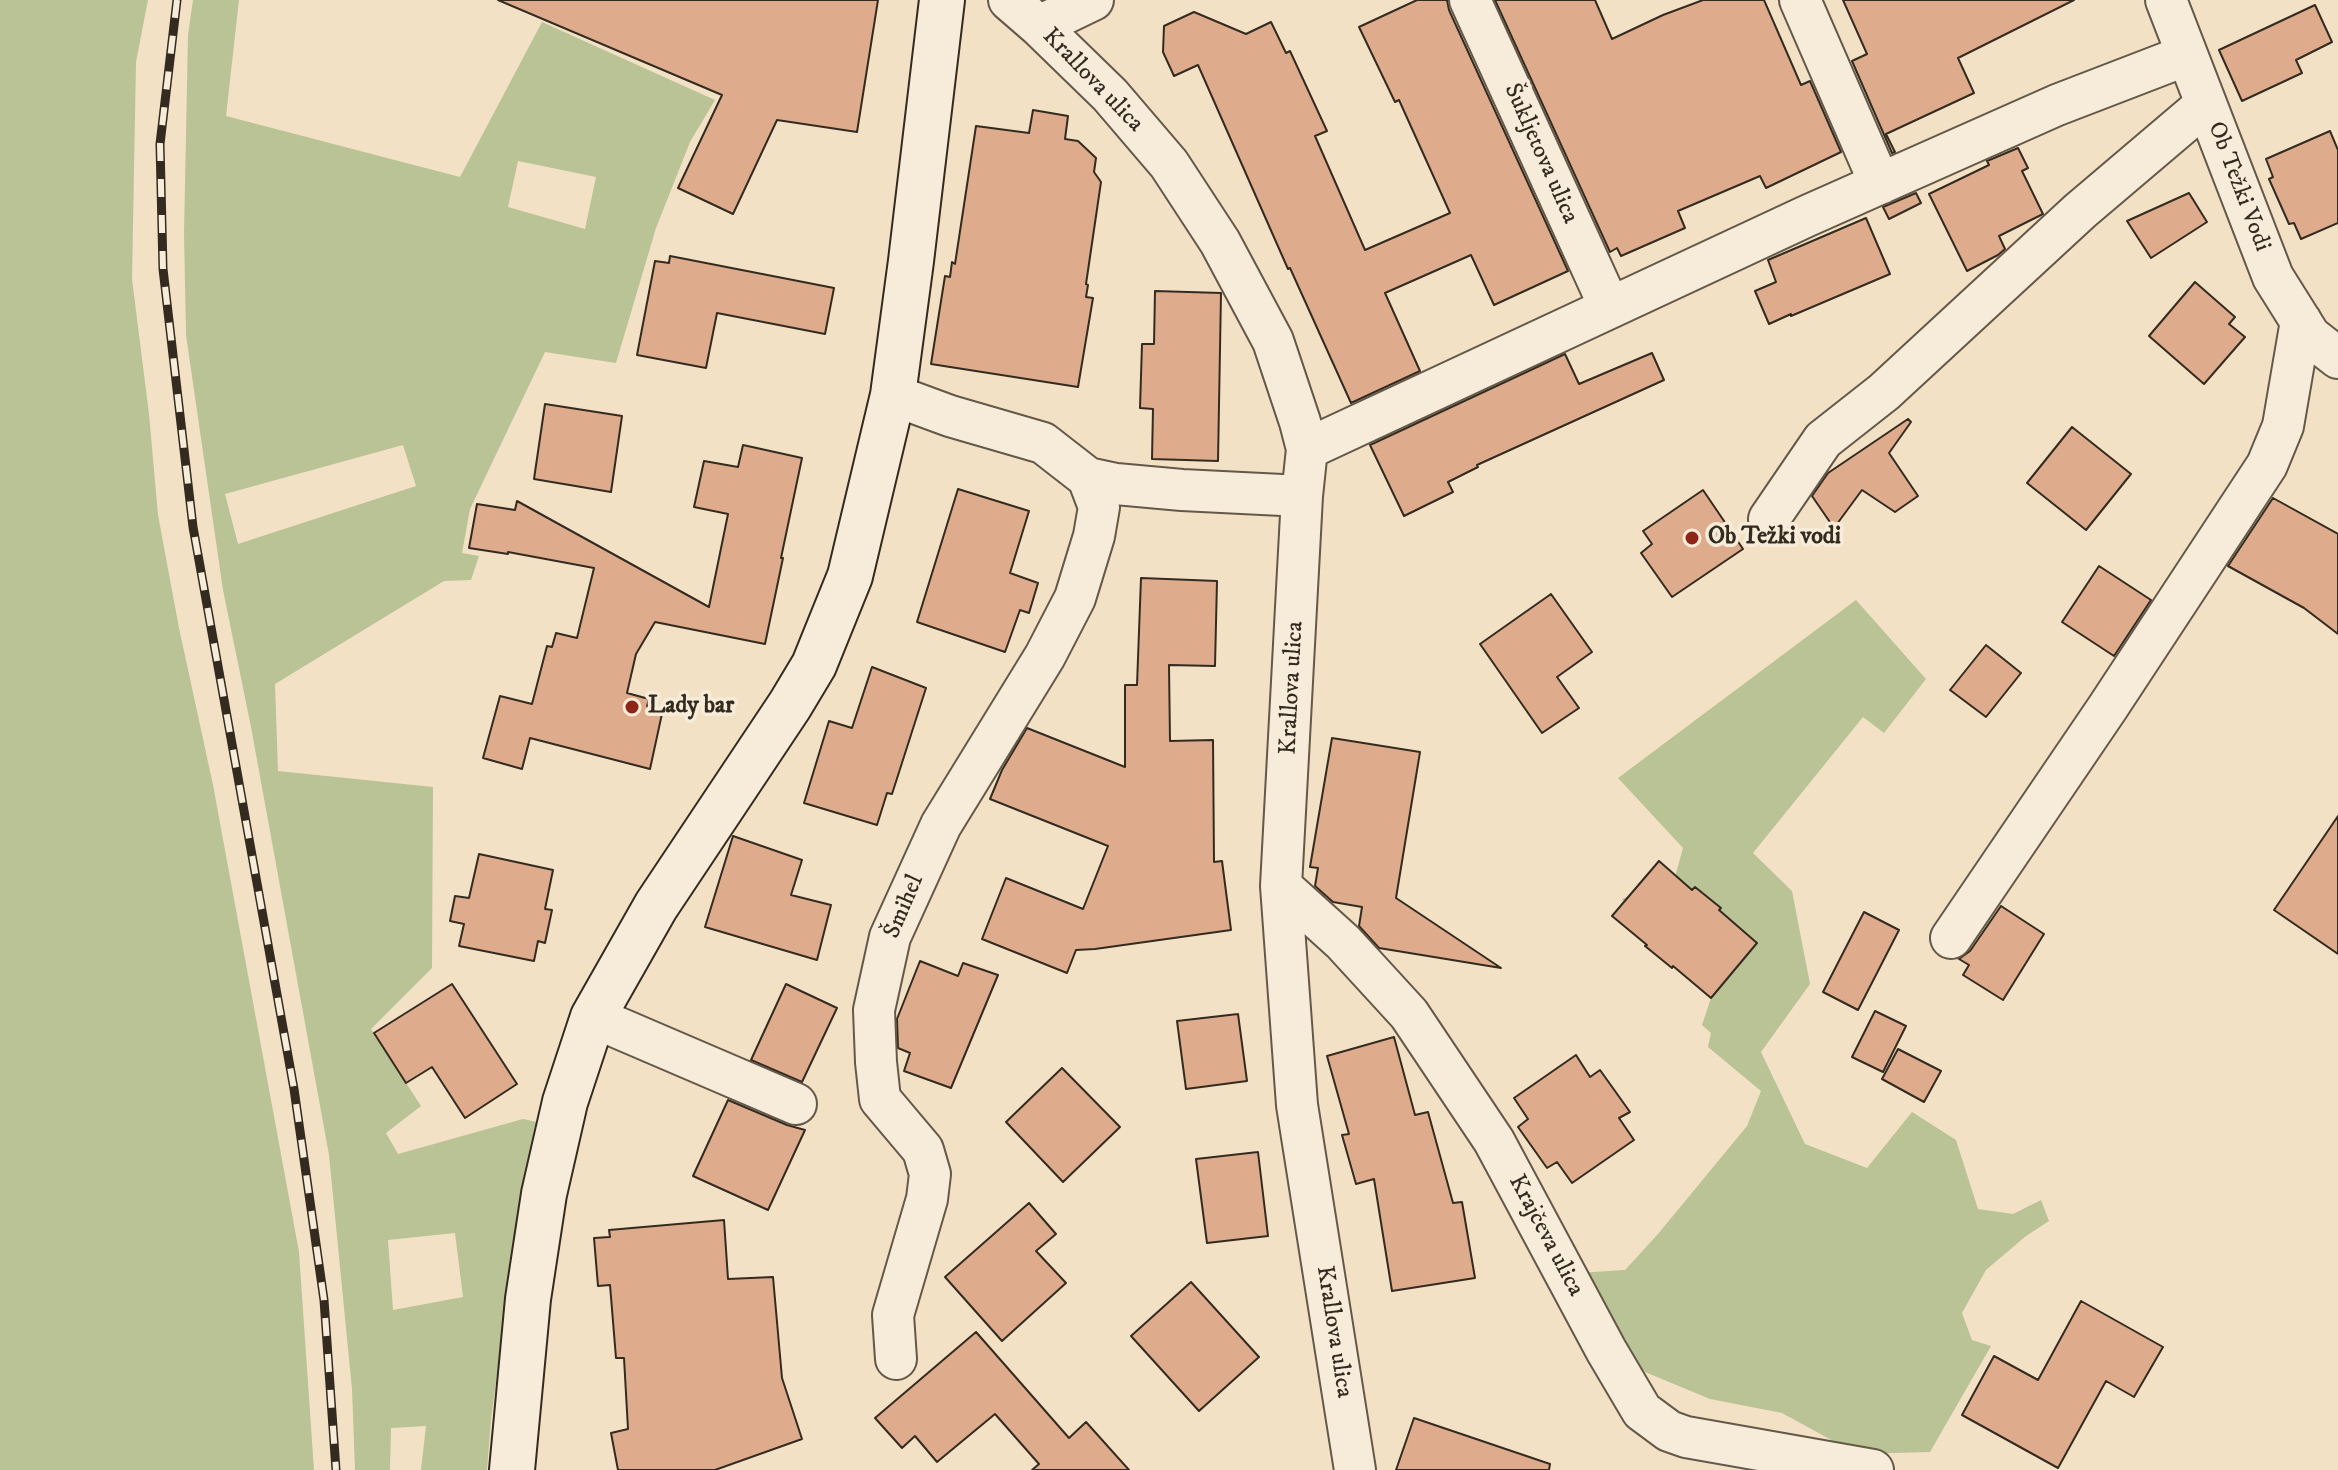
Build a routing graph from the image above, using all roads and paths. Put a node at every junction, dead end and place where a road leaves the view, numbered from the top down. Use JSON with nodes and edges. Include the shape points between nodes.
{"nodes":[{"id":1,"x":942,"y":0,"type":"edge"},
{"id":2,"x":1009,"y":0,"type":"edge"},
{"id":3,"x":1093,"y":0,"type":"edge"},
{"id":4,"x":1470,"y":0,"type":"edge"},
{"id":5,"x":1800,"y":0,"type":"edge"},
{"id":6,"x":2166,"y":0,"type":"edge"},
{"id":7,"x":1039,"y":26,"type":"junction"},
{"id":8,"x":2187,"y":55,"type":"junction"},
{"id":9,"x":2206,"y":104,"type":"junction"},
{"id":10,"x":1880,"y":184,"type":"junction"},
{"id":11,"x":1610,"y":308,"type":"junction"},
{"id":12,"x":2301,"y":321,"type":"junction"},
{"id":13,"x":2338,"y":358,"type":"edge"},
{"id":14,"x":893,"y":395,"type":"junction"},
{"id":15,"x":1307,"y":449,"type":"junction"},
{"id":16,"x":1088,"y":478,"type":"junction"},
{"id":17,"x":1302,"y":496,"type":"junction"},
{"id":18,"x":1769,"y":519,"type":"dead end"},
{"id":19,"x":1281,"y":886,"type":"junction"},
{"id":20,"x":1951,"y":938,"type":"dead end"},
{"id":21,"x":593,"y":1017,"type":"junction"},
{"id":22,"x":796,"y":1104,"type":"dead end"},
{"id":23,"x":896,"y":1359,"type":"dead end"},
{"id":24,"x":512,"y":1470,"type":"edge"},
{"id":25,"x":1355,"y":1470,"type":"edge"},
{"id":26,"x":1873,"y":1470,"type":"edge"}],
"edges":[{"from":1,"to":14,"type":"street"},
{"from":2,"to":7,"type":"street","name":"Krallova ulica"},
{"from":3,"to":7,"type":"street"},
{"from":4,"to":11,"type":"street","name":"Šukljetova ulica"},
{"from":5,"to":10,"type":"street"},
{"from":6,"to":8,"type":"street","name":"Ob Težki Vodi"},
{"from":7,"to":15,"type":"street","name":"Krallova ulica","via":[[1150,141],[1220,242],[1273,341]]},
{"from":8,"to":9,"type":"street","name":"Ob Težki Vodi"},
{"from":8,"to":10,"type":"street","via":[[2057,105]]},
{"from":9,"to":12,"type":"street","name":"Ob Težki Vodi","via":[[2273,277]]},
{"from":9,"to":18,"type":"street","via":[[2080,211],[1884,392],[1823,440]]},
{"from":10,"to":11,"type":"street"},
{"from":11,"to":15,"type":"street"},
{"from":12,"to":13,"type":"street","name":"Ob Težki Vodi","via":[[2310,336]]},
{"from":12,"to":20,"type":"street","via":[[2283,426],[2267,465]]},
{"from":14,"to":16,"type":"street","via":[[1043,443]]},
{"from":14,"to":21,"type":"street","via":[[850,576],[814,665],[656,906]]},
{"from":15,"to":17,"type":"street","name":"Krallova ulica"},
{"from":16,"to":17,"type":"street","via":[[1182,490]]},
{"from":16,"to":23,"type":"street","name":"Šmihel","via":[[1099,507],[1075,598],[941,825],[890,937],[874,1010],[880,1099],[923,1150],[930,1174],[893,1315]]},
{"from":17,"to":19,"type":"street","name":"Krallova ulica"},
{"from":19,"to":25,"type":"street","name":"Krallova ulica","via":[[1297,1105]]},
{"from":19,"to":26,"type":"street","name":"Krajčeva ulica","via":[[1343,942],[1409,1014],[1494,1141],[1642,1411],[1686,1437]]},
{"from":21,"to":22,"type":"street"},
{"from":21,"to":24,"type":"street","via":[[565,1102],[544,1194]]}]}
